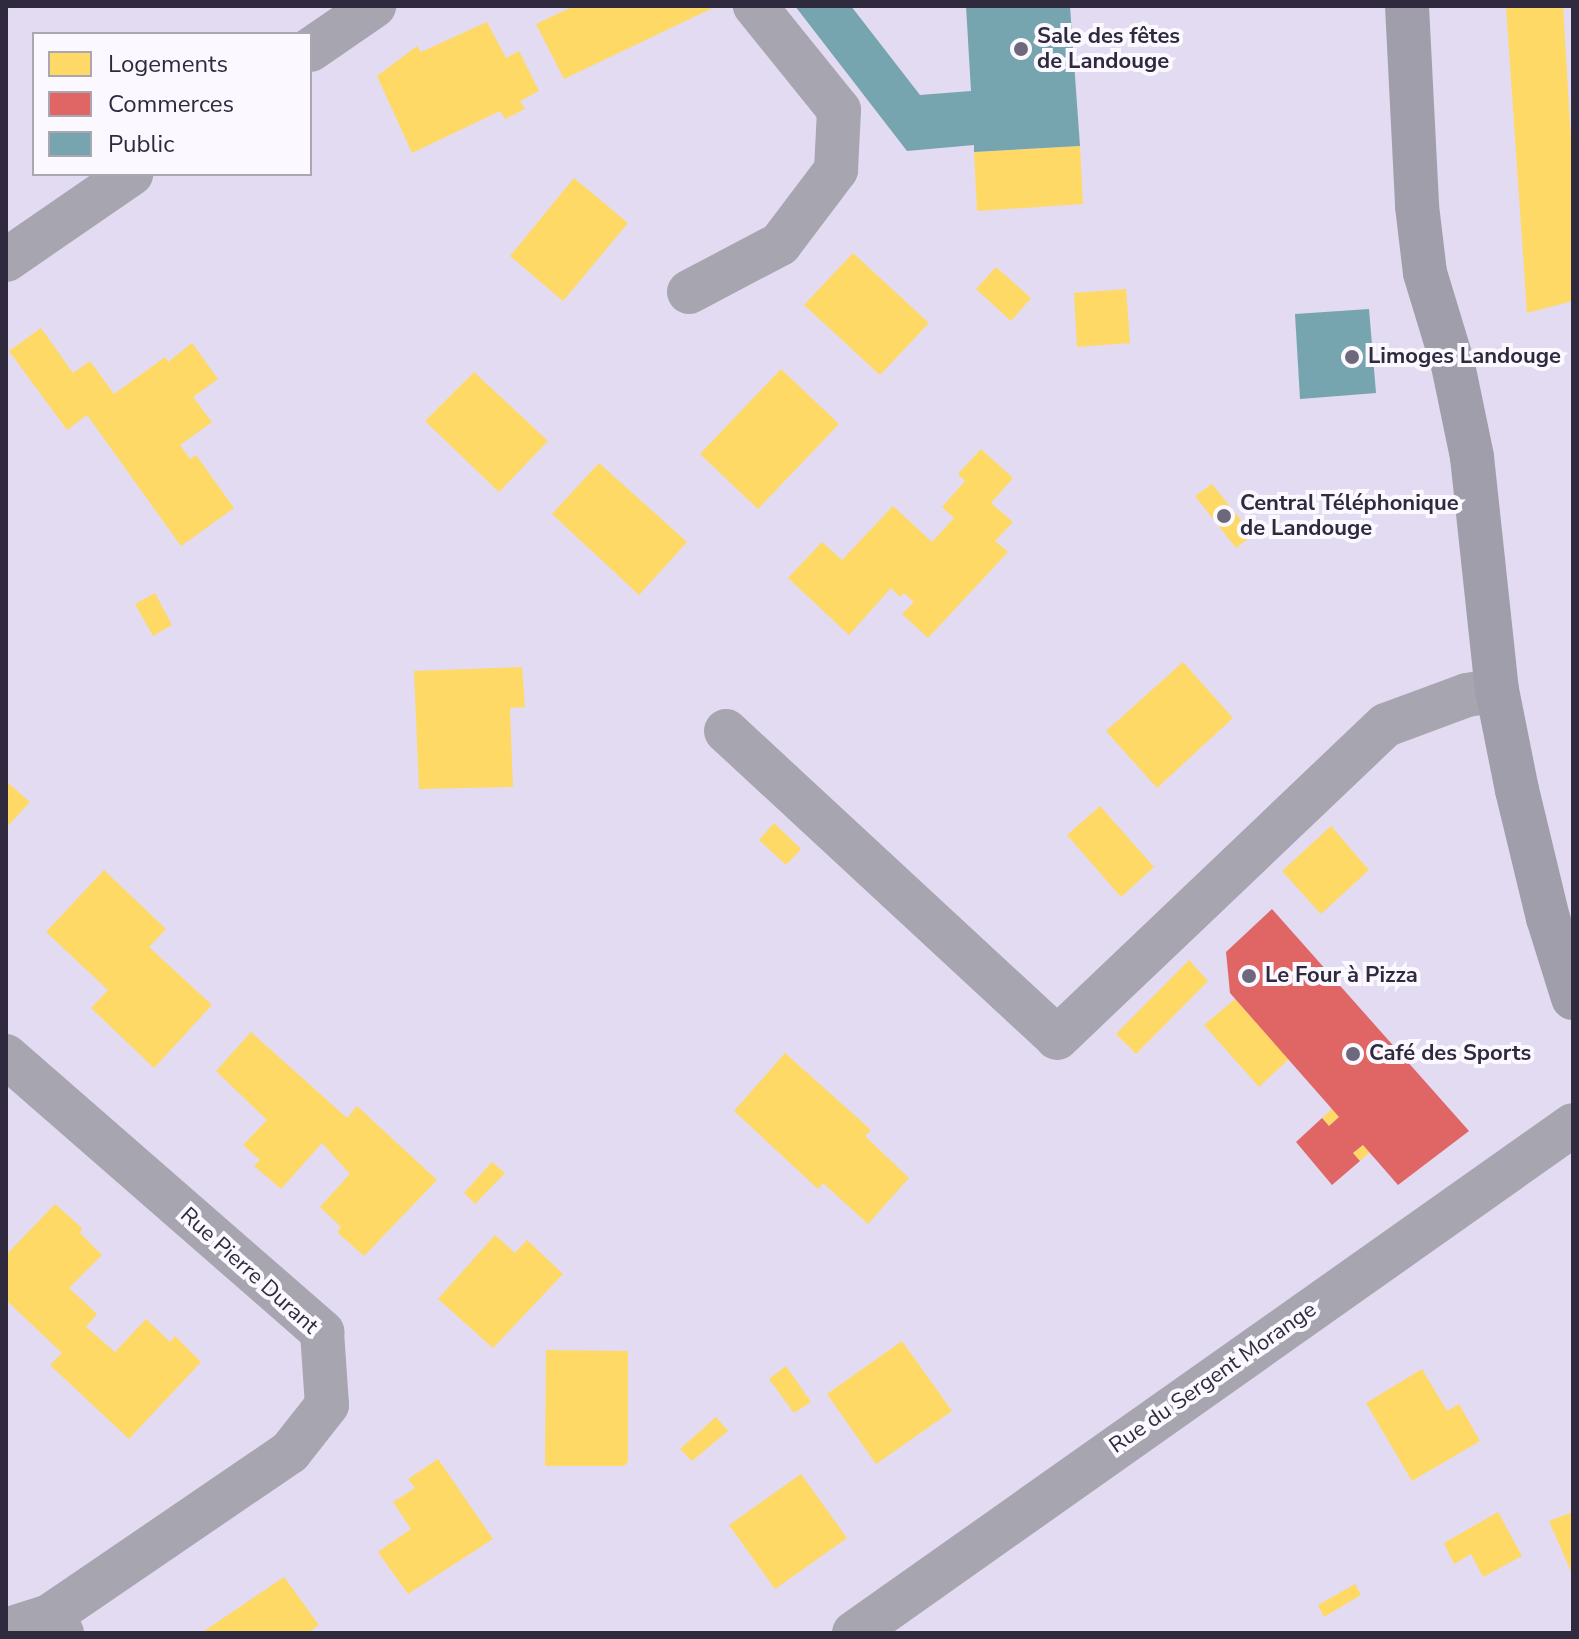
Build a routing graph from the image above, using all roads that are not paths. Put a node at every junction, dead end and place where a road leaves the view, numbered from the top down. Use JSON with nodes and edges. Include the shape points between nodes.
{"nodes":[{"id":1,"x":374,"y":6,"type":"edge"},
{"id":2,"x":755,"y":6,"type":"edge"},
{"id":3,"x":1407,"y":6,"type":"edge"},
{"id":4,"x":312,"y":49,"type":"edge"},
{"id":5,"x":128,"y":176,"type":"edge"},
{"id":6,"x":6,"y":260,"type":"edge"},
{"id":7,"x":689,"y":292,"type":"dead end"},
{"id":8,"x":1497,"y":690,"type":"junction"},
{"id":9,"x":726,"y":731,"type":"dead end"},
{"id":10,"x":1560,"y":915,"type":"edge"},
{"id":11,"x":1573,"y":998,"type":"edge"},
{"id":12,"x":6,"y":1056,"type":"edge"},
{"id":13,"x":1573,"y":1125,"type":"edge"},
{"id":14,"x":56,"y":1624,"type":"edge"},
{"id":15,"x":6,"y":1630,"type":"edge"},
{"id":16,"x":854,"y":1633,"type":"edge"}],
"edges":[{"from":1,"to":4,"type":"street"},
{"from":2,"to":7,"type":"street","via":[[839,110],[836,170],[780,244]]},
{"from":3,"to":8,"type":"main road","via":[[1425,273],[1453,365],[1472,457]]},
{"from":5,"to":6,"type":"street"},
{"from":8,"to":9,"type":"street","via":[[1467,695],[1386,725],[1057,1038]]},
{"from":8,"to":10,"type":"main road"},
{"from":10,"to":11,"type":"main road"},
{"from":12,"to":14,"type":"street","name":"Rue Pierre Durant","via":[[322,1332],[327,1405],[290,1452]]},
{"from":13,"to":16,"type":"street","name":"Rue du Sergent Morange"},
{"from":14,"to":15,"type":"street","name":"Rue Pierre Durant"}]}
